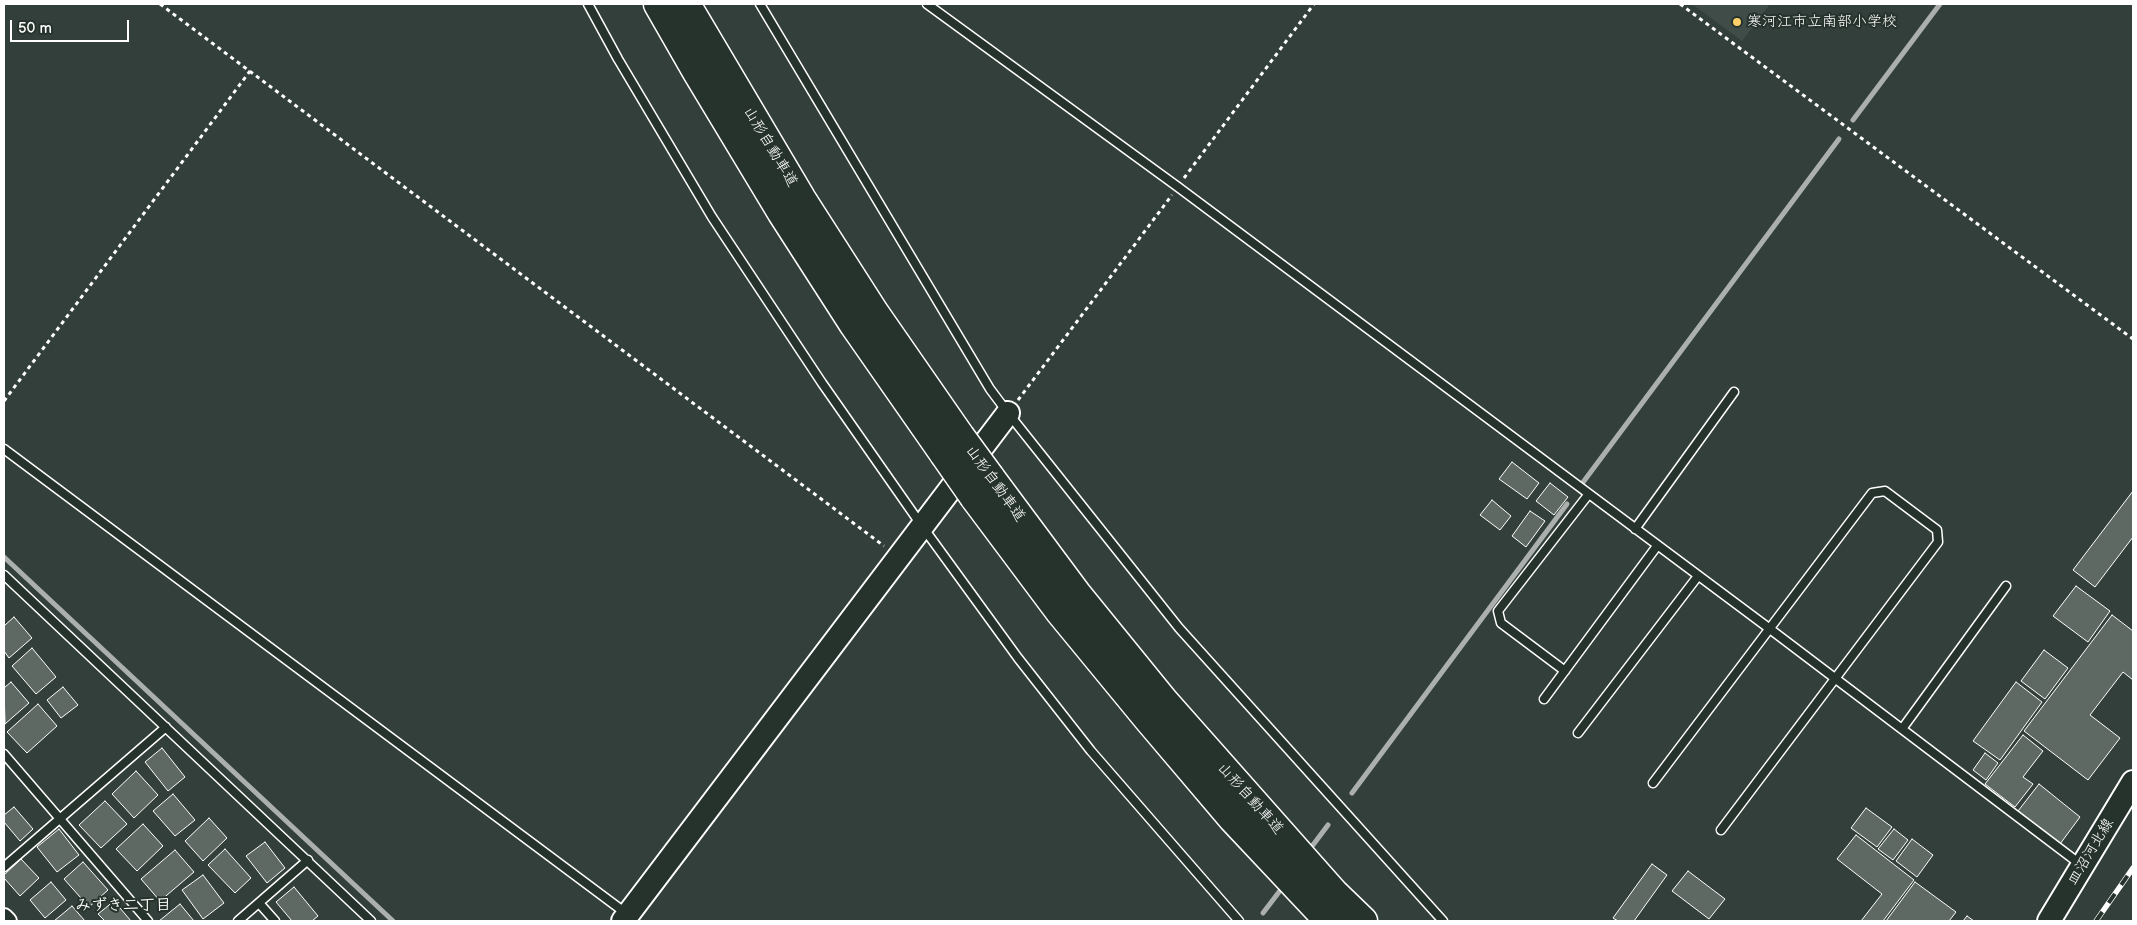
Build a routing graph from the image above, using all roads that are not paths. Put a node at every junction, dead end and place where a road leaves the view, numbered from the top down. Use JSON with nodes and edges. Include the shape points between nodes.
{"nodes":[{"id":1,"x":588,"y":4,"type":"edge"},
{"id":2,"x":658,"y":4,"type":"edge"},
{"id":3,"x":686,"y":4,"type":"edge"},
{"id":4,"x":760,"y":4,"type":"edge"},
{"id":5,"x":927,"y":4,"type":"edge"},
{"id":6,"x":1734,"y":392,"type":"dead end"},
{"id":7,"x":1008,"y":413,"type":"junction"},
{"id":8,"x":952,"y":445,"type":"junction"},
{"id":9,"x":4,"y":449,"type":"edge"},
{"id":10,"x":982,"y":487,"type":"junction"},
{"id":11,"x":1588,"y":495,"type":"junction"},
{"id":12,"x":922,"y":526,"type":"junction"},
{"id":13,"x":1635,"y":529,"type":"junction"},
{"id":14,"x":1657,"y":546,"type":"junction"},
{"id":15,"x":4,"y":575,"type":"edge"},
{"id":16,"x":1698,"y":576,"type":"junction"},
{"id":17,"x":2006,"y":586,"type":"dead end"},
{"id":18,"x":1770,"y":629,"type":"junction"},
{"id":19,"x":1565,"y":671,"type":"junction"},
{"id":20,"x":1835,"y":678,"type":"junction"},
{"id":21,"x":1544,"y":699,"type":"dead end"},
{"id":22,"x":166,"y":727,"type":"junction"},
{"id":23,"x":1902,"y":729,"type":"junction"},
{"id":24,"x":1578,"y":733,"type":"dead end"},
{"id":25,"x":4,"y":754,"type":"edge"},
{"id":26,"x":2133,"y":782,"type":"edge"},
{"id":27,"x":1653,"y":783,"type":"dead end"},
{"id":28,"x":59,"y":818,"type":"junction"},
{"id":29,"x":1721,"y":830,"type":"dead end"},
{"id":30,"x":308,"y":860,"type":"junction"},
{"id":31,"x":2082,"y":865,"type":"junction"},
{"id":32,"x":4,"y":867,"type":"edge"},
{"id":33,"x":260,"y":903,"type":"junction"},
{"id":34,"x":4,"y":917,"type":"edge"},
{"id":35,"x":629,"y":919,"type":"edge"},
{"id":36,"x":8,"y":921,"type":"edge"},
{"id":37,"x":148,"y":921,"type":"edge"},
{"id":38,"x":238,"y":921,"type":"edge"},
{"id":39,"x":276,"y":921,"type":"edge"},
{"id":40,"x":371,"y":921,"type":"edge"},
{"id":41,"x":1239,"y":921,"type":"edge"},
{"id":42,"x":1329,"y":921,"type":"edge"},
{"id":43,"x":1362,"y":921,"type":"edge"},
{"id":44,"x":1443,"y":921,"type":"edge"},
{"id":45,"x":2049,"y":921,"type":"edge"}],
"edges":[{"from":1,"to":12,"type":"lane","via":[[712,217]]},
{"from":2,"to":8,"type":"highway","name":"山形自動車道","via":[[782,213],[854,326]]},
{"from":3,"to":8,"type":"highway","name":"山形自動車道"},
{"from":4,"to":7,"type":"lane","via":[[990,389]]},
{"from":5,"to":11,"type":"lane","via":[[1178,186]]},
{"from":6,"to":13,"type":"lane"},
{"from":7,"to":12,"type":"street"},
{"from":7,"to":44,"type":"lane","via":[[1178,628]]},
{"from":8,"to":10,"type":"highway","name":"山形自動車道","bridge":true},
{"from":9,"to":35,"type":"lane"},
{"from":10,"to":42,"type":"highway","name":"山形自動車道","via":[[1060,612],[1232,818]]},
{"from":10,"to":43,"type":"highway","name":"山形自動車道","via":[[1077,594],[1164,701]]},
{"from":11,"to":13,"type":"lane"},
{"from":11,"to":19,"type":"lane","via":[[1498,611],[1501,623]]},
{"from":12,"to":35,"type":"street"},
{"from":12,"to":41,"type":"lane","via":[[1018,658],[1091,751]]},
{"from":13,"to":14,"type":"lane"},
{"from":14,"to":16,"type":"lane"},
{"from":14,"to":19,"type":"lane"},
{"from":15,"to":22,"type":"lane"},
{"from":16,"to":18,"type":"lane"},
{"from":16,"to":24,"type":"lane"},
{"from":17,"to":23,"type":"lane"},
{"from":18,"to":20,"type":"lane"},
{"from":18,"to":20,"type":"lane","via":[[1872,493],[1885,492],[1937,530],[1938,542]]},
{"from":18,"to":27,"type":"lane"},
{"from":19,"to":21,"type":"lane"},
{"from":20,"to":23,"type":"lane"},
{"from":20,"to":29,"type":"lane"},
{"from":22,"to":28,"type":"lane"},
{"from":22,"to":30,"type":"lane"},
{"from":23,"to":31,"type":"lane"},
{"from":25,"to":28,"type":"lane"},
{"from":26,"to":31,"type":"street","name":"皿沼河北線"},
{"from":28,"to":32,"type":"lane"},
{"from":28,"to":37,"type":"lane"},
{"from":30,"to":33,"type":"lane"},
{"from":30,"to":40,"type":"lane"},
{"from":31,"to":45,"type":"street","name":"皿沼河北線"},
{"from":33,"to":38,"type":"lane"},
{"from":33,"to":39,"type":"lane"},
{"from":34,"to":36,"type":"street"}]}
